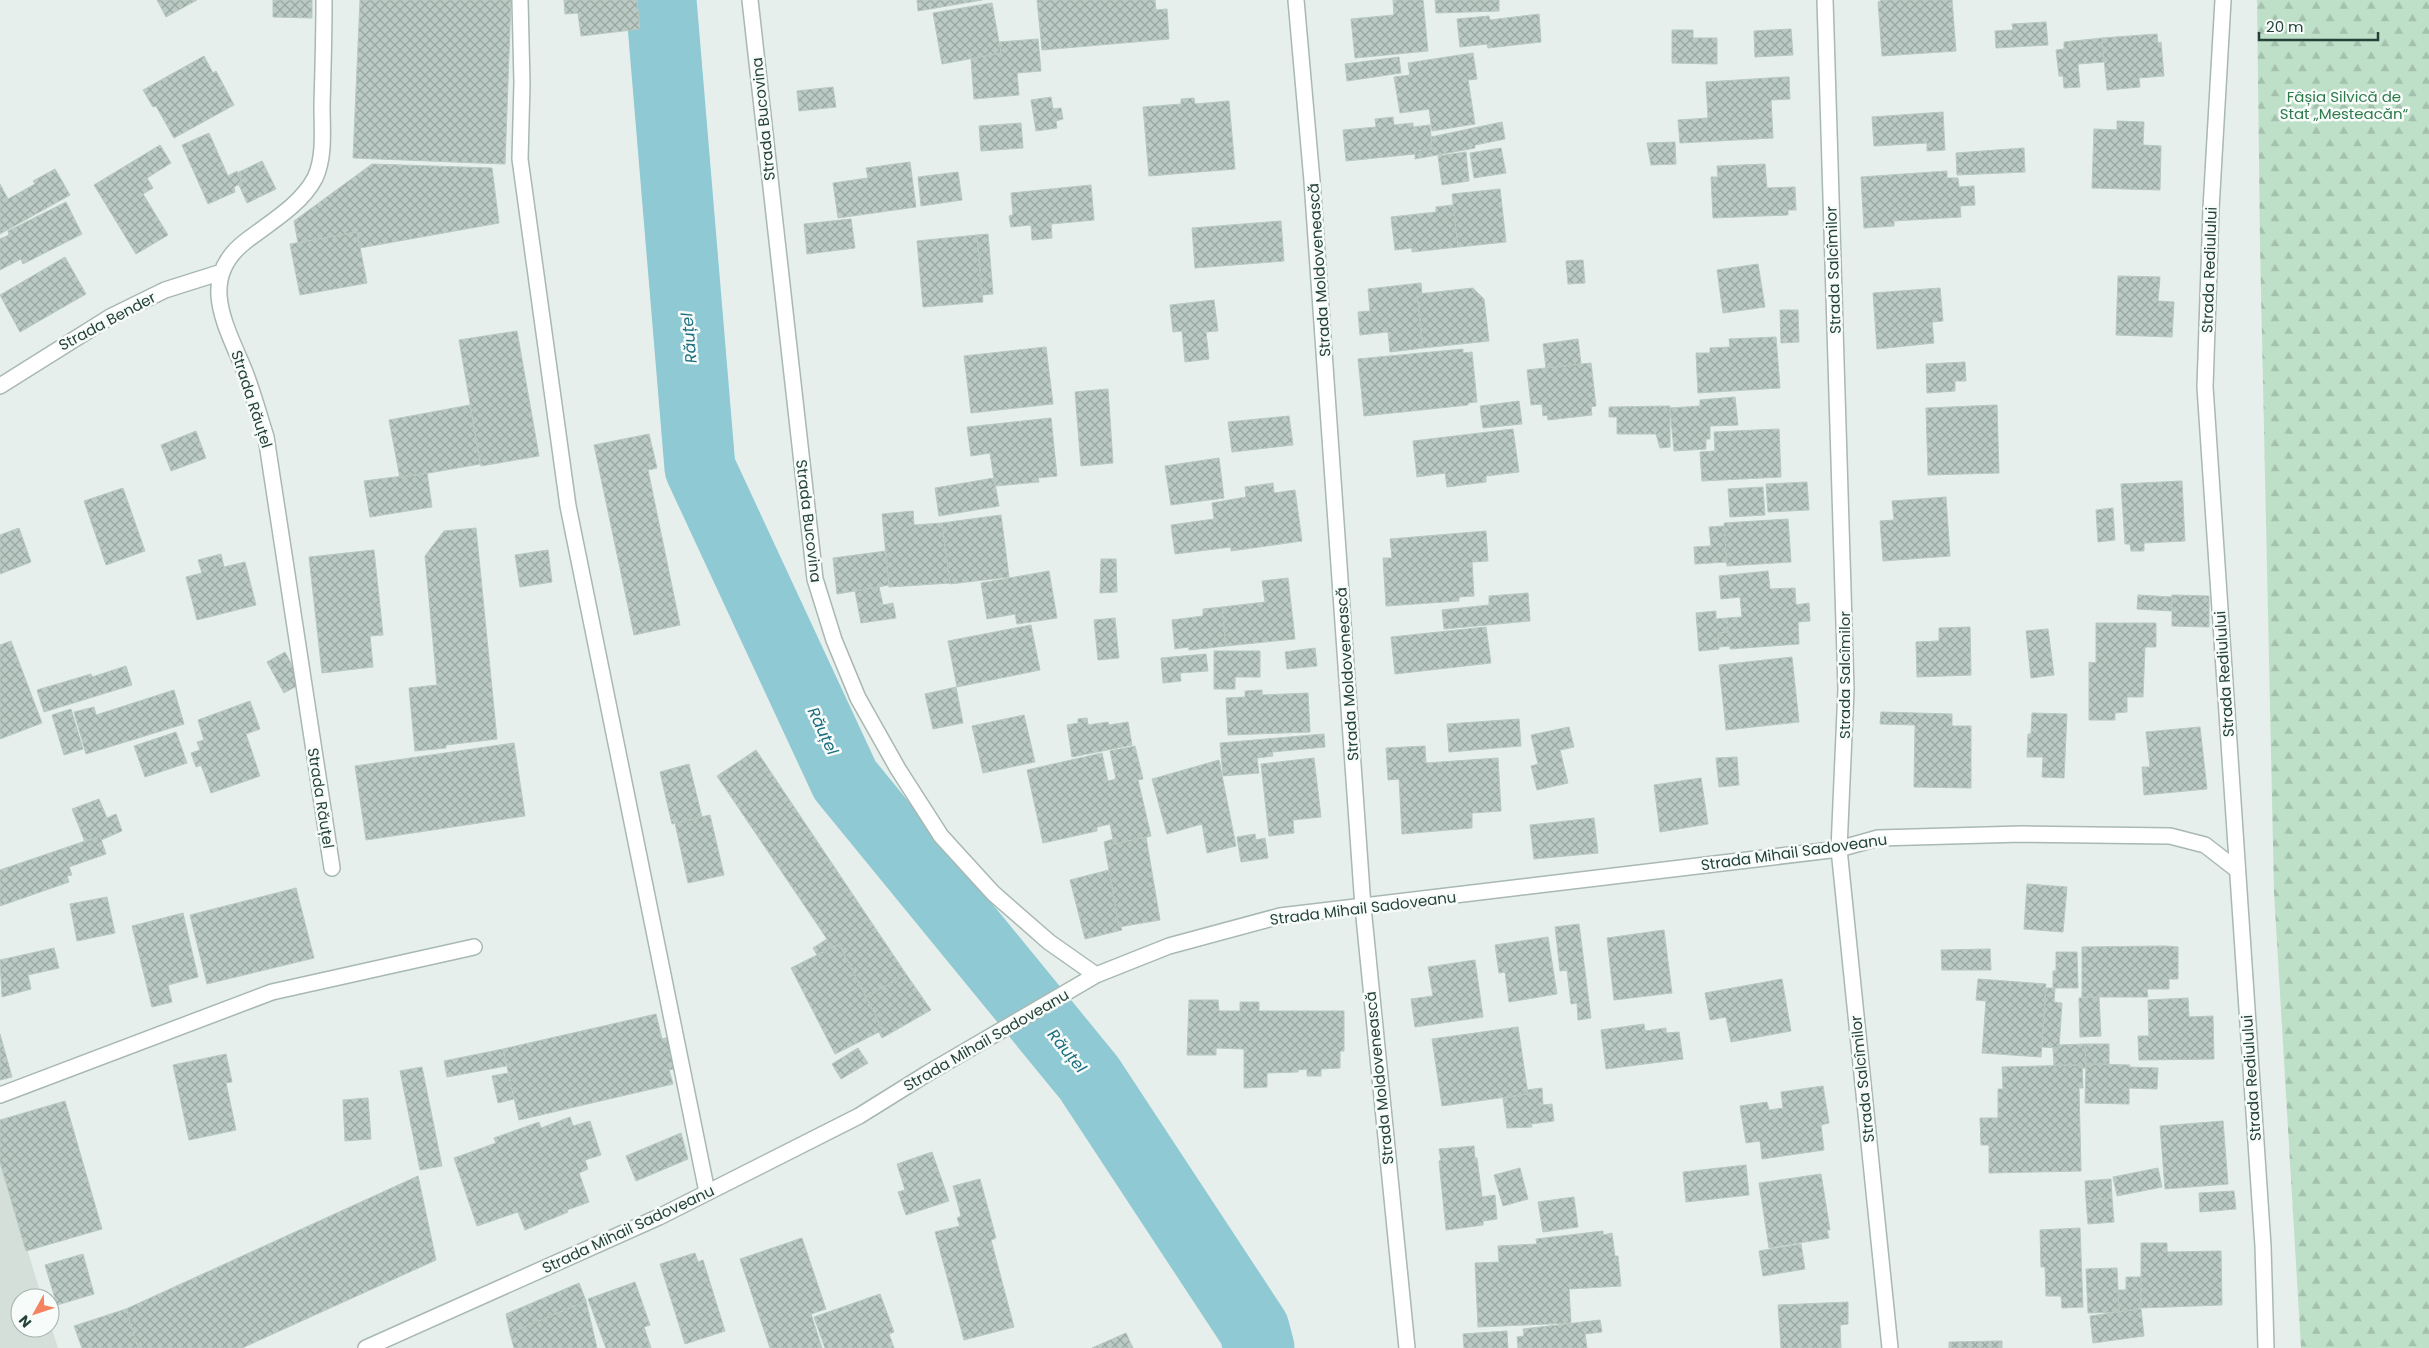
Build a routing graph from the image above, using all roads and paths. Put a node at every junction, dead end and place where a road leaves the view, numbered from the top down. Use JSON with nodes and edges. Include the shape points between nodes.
{"nodes":[{"id":1,"x":324,"y":0,"type":"edge"},
{"id":2,"x":520,"y":0,"type":"edge"},
{"id":3,"x":750,"y":0,"type":"edge"},
{"id":4,"x":1296,"y":0,"type":"edge"},
{"id":5,"x":1825,"y":0,"type":"edge"},
{"id":6,"x":2222,"y":0,"type":"edge"},
{"id":7,"x":222,"y":272,"type":"junction"},
{"id":8,"x":0,"y":386,"type":"edge"},
{"id":9,"x":1839,"y":848,"type":"junction"},
{"id":10,"x":332,"y":868,"type":"dead end"},
{"id":11,"x":2236,"y":869,"type":"junction"},
{"id":12,"x":1363,"y":907,"type":"junction"},
{"id":13,"x":474,"y":947,"type":"dead end"},
{"id":14,"x":1096,"y":975,"type":"junction"},
{"id":15,"x":0,"y":1095,"type":"edge"},
{"id":16,"x":707,"y":1192,"type":"junction"},
{"id":17,"x":366,"y":1348,"type":"edge"},
{"id":18,"x":1407,"y":1348,"type":"edge"},
{"id":19,"x":1890,"y":1348,"type":"edge"},
{"id":20,"x":2266,"y":1348,"type":"edge"}],
"edges":[{"from":1,"to":7,"type":"street","name":"Strada Răuțel","via":[[321,162],[306,193],[241,245]]},
{"from":2,"to":16,"type":"street","via":[[520,159],[568,506]]},
{"from":3,"to":14,"type":"street","name":"Strada Bucovina","via":[[814,579],[834,640],[858,698],[941,836],[993,893],[1048,942]]},
{"from":4,"to":12,"type":"street","name":"Strada Moldovenească","via":[[1313,191]]},
{"from":5,"to":9,"type":"street","name":"Strada Salcîmilor","via":[[1846,689]]},
{"from":6,"to":11,"type":"street","name":"Strada Rediulului","via":[[2205,387]]},
{"from":7,"to":8,"type":"street","name":"Strada Bender","via":[[165,290],[110,317]]},
{"from":7,"to":10,"type":"street","name":"Strada Răuțel","via":[[218,287],[219,304],[248,378],[266,437]]},
{"from":9,"to":11,"type":"street","name":"Strada Mihail Sadoveanu","via":[[1878,838],[2022,834],[2170,836],[2205,845]]},
{"from":9,"to":12,"type":"street","name":"Strada Mihail Sadoveanu"},
{"from":9,"to":19,"type":"street","name":"Strada Salcîmilor"},
{"from":11,"to":20,"type":"street","name":"Strada Rediulului","via":[[2263,1246]]},
{"from":12,"to":14,"type":"street","name":"Strada Mihail Sadoveanu","via":[[1280,916],[1169,946]]},
{"from":12,"to":18,"type":"street","name":"Strada Moldovenească"},
{"from":13,"to":15,"type":"street","via":[[272,992]]},
{"from":14,"to":16,"type":"street","name":"Strada Mihail Sadoveanu","via":[[859,1116]]},
{"from":16,"to":17,"type":"street","name":"Strada Mihail Sadoveanu","via":[[659,1217]]}]}
